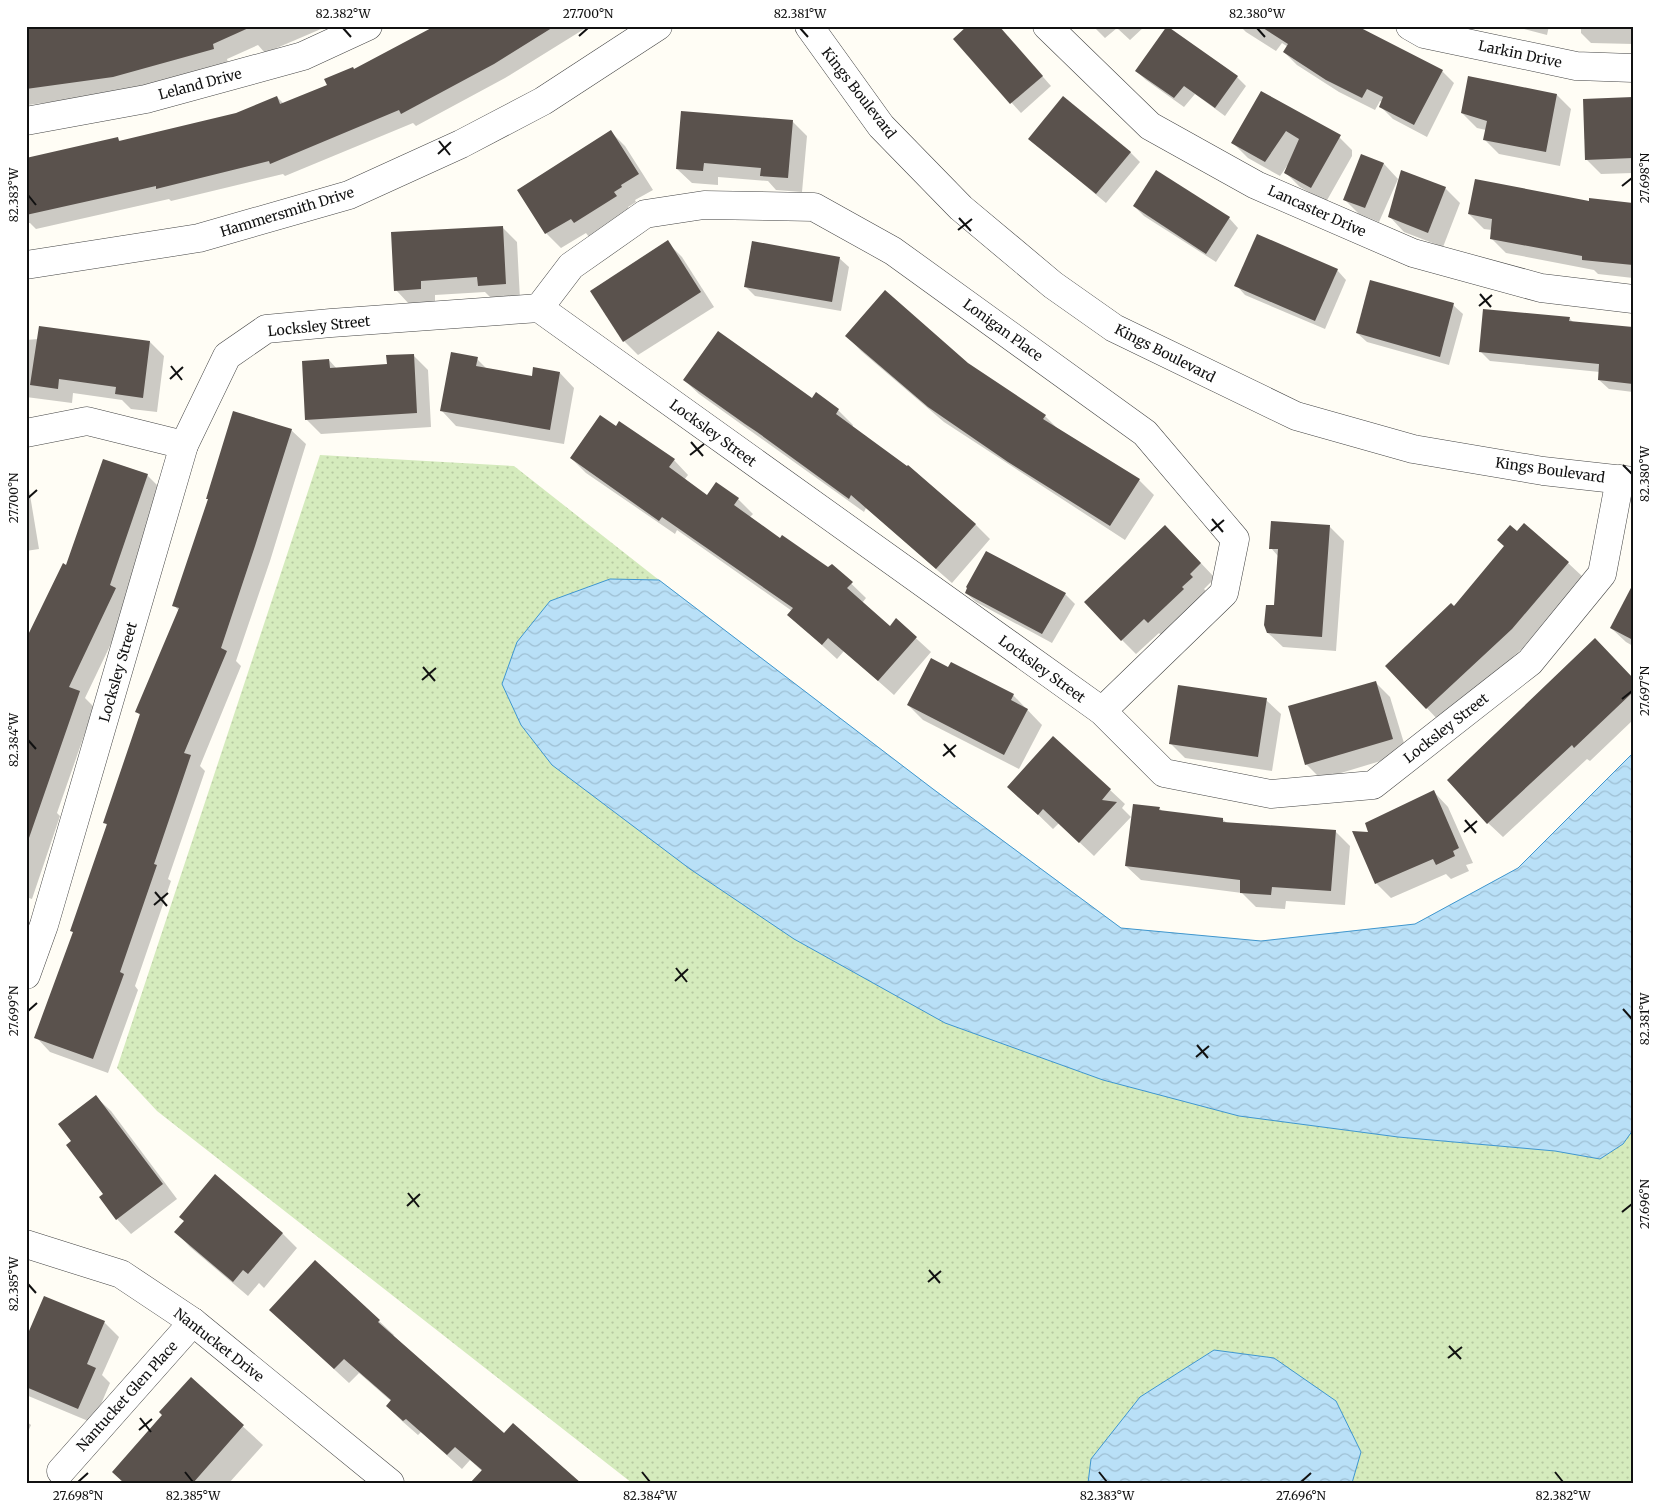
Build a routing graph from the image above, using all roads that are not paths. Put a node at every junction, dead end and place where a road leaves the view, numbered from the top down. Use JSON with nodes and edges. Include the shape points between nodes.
{"nodes":[{"id":1,"x":368,"y":26,"type":"edge"},
{"id":2,"x":658,"y":26,"type":"edge"},
{"id":3,"x":809,"y":26,"type":"edge"},
{"id":4,"x":1048,"y":26,"type":"edge"},
{"id":5,"x":1410,"y":26,"type":"edge"},
{"id":6,"x":1633,"y":68,"type":"edge"},
{"id":7,"x":26,"y":120,"type":"edge"},
{"id":8,"x":26,"y":265,"type":"edge"},
{"id":9,"x":1633,"y":300,"type":"edge"},
{"id":10,"x":539,"y":308,"type":"junction"},
{"id":11,"x":26,"y":434,"type":"edge"},
{"id":12,"x":184,"y":445,"type":"junction"},
{"id":13,"x":1626,"y":480,"type":"edge"},
{"id":14,"x":1102,"y":711,"type":"junction"},
{"id":15,"x":35,"y":921,"type":"edge"},
{"id":16,"x":26,"y":975,"type":"edge"},
{"id":17,"x":26,"y":1244,"type":"edge"},
{"id":18,"x":193,"y":1322,"type":"junction"},
{"id":19,"x":61,"y":1471,"type":"dead end"},
{"id":20,"x":390,"y":1483,"type":"edge"}],
"edges":[{"from":1,"to":7,"type":"street","name":"Leland Drive","via":[[303,56],[146,99]]},
{"from":2,"to":8,"type":"street","name":"Hammersmith Drive","via":[[543,101],[461,144],[349,194],[200,238]]},
{"from":3,"to":13,"type":"street","name":"Kings Boulevard","via":[[881,126],[961,208],[1054,285],[1114,328],[1296,416],[1413,448],[1543,471]]},
{"from":4,"to":9,"type":"street","name":"Lancaster Drive","via":[[1150,126],[1256,184],[1413,254],[1541,288]]},
{"from":5,"to":6,"type":"street","name":"Larkin Drive","via":[[1424,34],[1576,66]]},
{"from":10,"to":12,"type":"street","name":"Locksley Street","via":[[266,329],[227,356]]},
{"from":10,"to":14,"type":"street","name":"Locksley Street"},
{"from":10,"to":14,"type":"street","name":"Lonigan Place","via":[[571,266],[645,214],[704,205],[814,207],[894,250],[1145,433],[1235,539],[1224,593]]},
{"from":11,"to":12,"type":"street","via":[[87,421]]},
{"from":12,"to":15,"type":"street","name":"Locksley Street"},
{"from":13,"to":14,"type":"street","name":"Locksley Street","via":[[1602,574],[1530,662],[1373,785],[1271,794],[1164,773]]},
{"from":15,"to":16,"type":"street","name":"Locksley Street"},
{"from":17,"to":18,"type":"street","name":"Nantucket Drive","via":[[121,1274]]},
{"from":18,"to":19,"type":"street","name":"Nantucket Glen Place"},
{"from":18,"to":20,"type":"street","name":"Nantucket Drive"}]}
